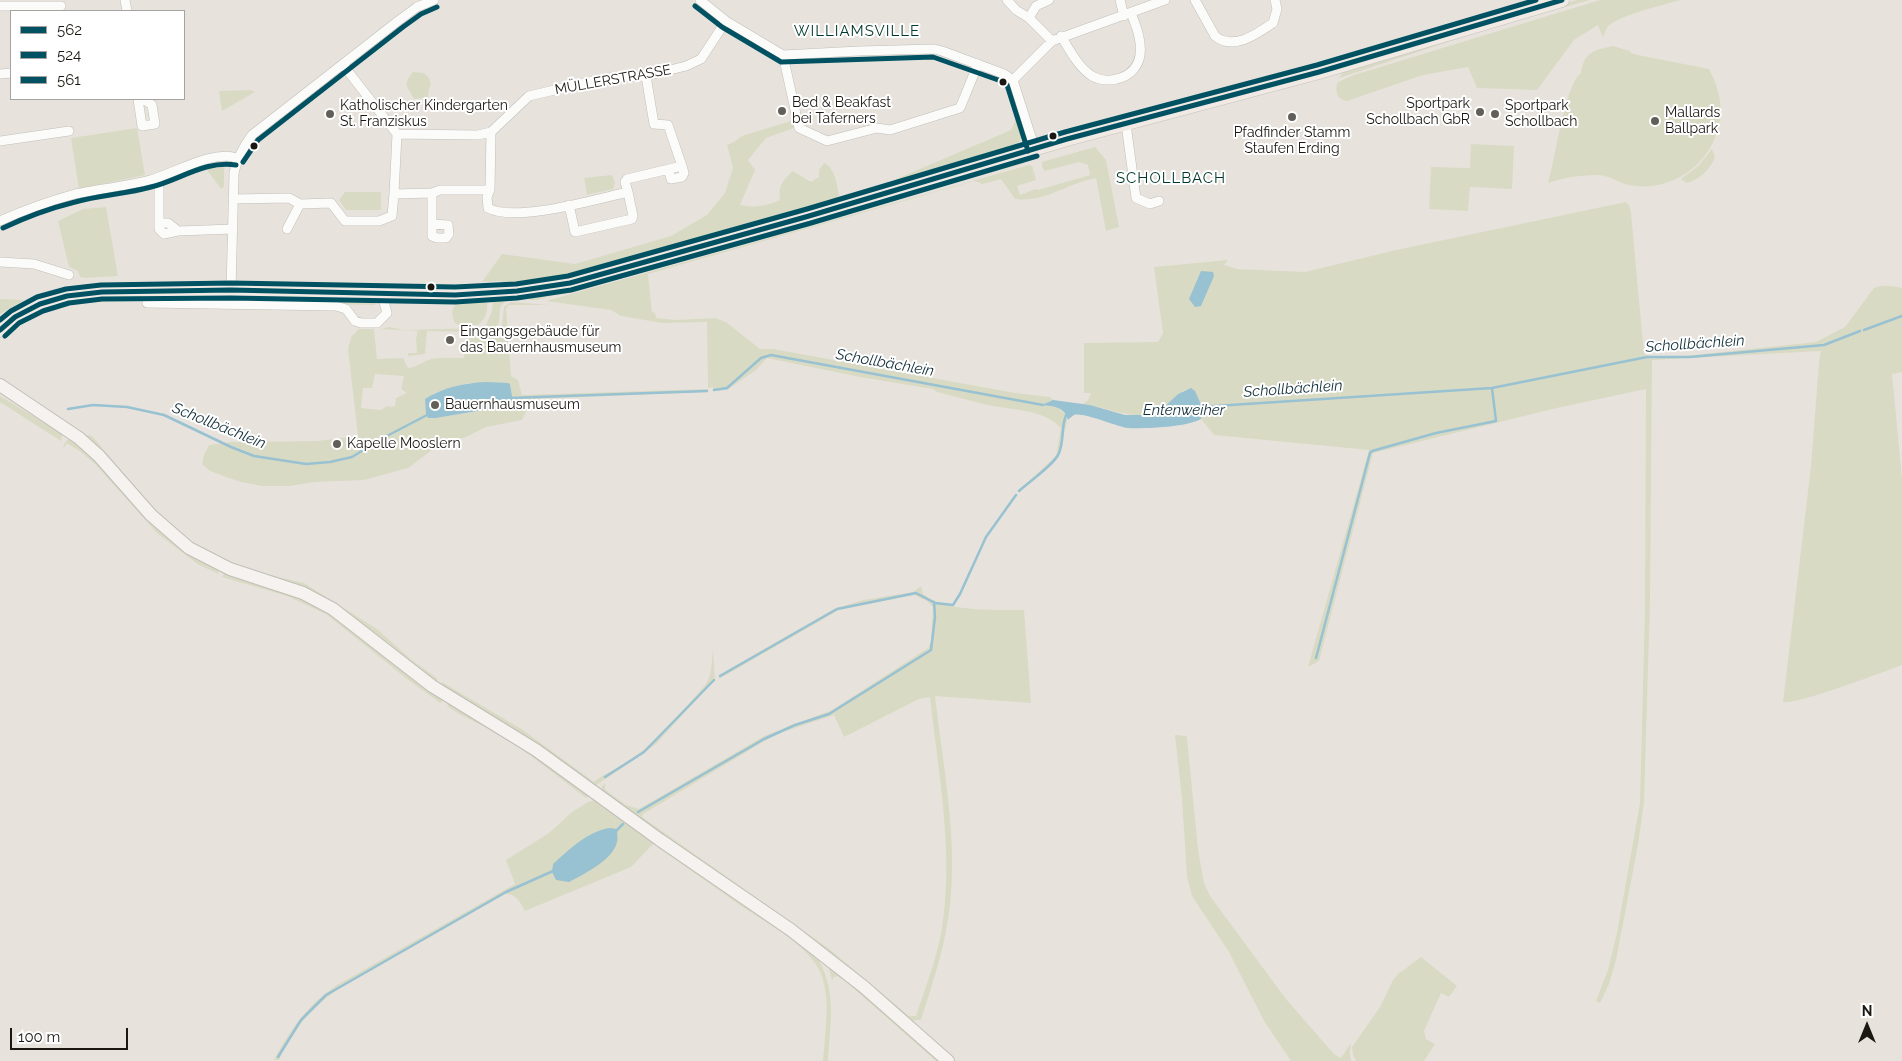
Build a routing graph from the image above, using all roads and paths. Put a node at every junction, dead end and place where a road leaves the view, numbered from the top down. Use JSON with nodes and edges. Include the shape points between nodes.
{"nodes":[{"id":1,"x":434,"y":0,"type":"edge"},
{"id":2,"x":700,"y":0,"type":"edge"},
{"id":3,"x":1007,"y":0,"type":"edge"},
{"id":4,"x":1049,"y":0,"type":"edge"},
{"id":5,"x":1120,"y":0,"type":"edge"},
{"id":6,"x":1165,"y":0,"type":"edge"},
{"id":7,"x":1195,"y":0,"type":"edge"},
{"id":8,"x":1275,"y":0,"type":"edge"},
{"id":9,"x":1562,"y":0,"type":"edge"},
{"id":10,"x":416,"y":4,"type":"edge"},
{"id":11,"x":0,"y":6,"type":"edge"},
{"id":12,"x":61,"y":6,"type":"edge"},
{"id":13,"x":1128,"y":14,"type":"junction"},
{"id":14,"x":1029,"y":18,"type":"junction"},
{"id":15,"x":726,"y":21,"type":"junction"},
{"id":16,"x":1061,"y":36,"type":"junction"},
{"id":17,"x":1052,"y":41,"type":"junction"},
{"id":18,"x":783,"y":55,"type":"junction"},
{"id":19,"x":978,"y":64,"type":"junction"},
{"id":20,"x":342,"y":65,"type":"junction"},
{"id":21,"x":646,"y":76,"type":"junction"},
{"id":22,"x":1013,"y":80,"type":"junction"},
{"id":23,"x":138,"y":100,"type":"edge"},
{"id":24,"x":144,"y":100,"type":"edge"},
{"id":25,"x":1126,"y":124,"type":"junction"},
{"id":26,"x":68,"y":131,"type":"dead end"},
{"id":27,"x":491,"y":132,"type":"junction"},
{"id":28,"x":397,"y":134,"type":"junction"},
{"id":29,"x":0,"y":141,"type":"edge"},
{"id":30,"x":1035,"y":148,"type":"junction"},
{"id":31,"x":237,"y":158,"type":"junction"},
{"id":32,"x":157,"y":178,"type":"junction"},
{"id":33,"x":490,"y":190,"type":"junction"},
{"id":34,"x":628,"y":192,"type":"junction"},
{"id":35,"x":432,"y":193,"type":"junction"},
{"id":36,"x":394,"y":194,"type":"junction"},
{"id":37,"x":233,"y":198,"type":"junction"},
{"id":38,"x":1159,"y":201,"type":"dead end"},
{"id":39,"x":300,"y":204,"type":"junction"},
{"id":40,"x":569,"y":205,"type":"junction"},
{"id":41,"x":0,"y":221,"type":"edge"},
{"id":42,"x":432,"y":224,"type":"dead end"},
{"id":43,"x":233,"y":229,"type":"junction"},
{"id":44,"x":287,"y":229,"type":"dead end"},
{"id":45,"x":0,"y":262,"type":"edge"},
{"id":46,"x":69,"y":275,"type":"dead end"},
{"id":47,"x":146,"y":290,"type":"junction"},
{"id":48,"x":231,"y":290,"type":"junction"},
{"id":49,"x":382,"y":294,"type":"junction"},
{"id":50,"x":0,"y":330,"type":"edge"},
{"id":51,"x":0,"y":385,"type":"edge"},
{"id":52,"x":948,"y":1061,"type":"edge"}],
"edges":[{"from":1,"to":10,"type":"street"},
{"from":2,"to":15,"type":"street"},
{"from":3,"to":14,"type":"street"},
{"from":4,"to":14,"type":"street","via":[[1036,6]]},
{"from":5,"to":13,"type":"street"},
{"from":6,"to":13,"type":"street"},
{"from":7,"to":8,"type":"street","via":[[1215,36],[1234,42],[1242,41],[1273,23],[1277,9]]},
{"from":9,"to":25,"type":"main road","via":[[1320,72]]},
{"from":10,"to":20,"type":"street"},
{"from":11,"to":12,"type":"street"},
{"from":13,"to":16,"type":"street"},
{"from":13,"to":16,"type":"street","via":[[1140,40],[1140,54],[1135,68],[1120,79],[1093,76],[1074,57]]},
{"from":14,"to":17,"type":"street"},
{"from":15,"to":18,"type":"street"},
{"from":15,"to":21,"type":"street","name":"MÜLLERSTRASSE","via":[[701,59]]},
{"from":16,"to":17,"type":"street"},
{"from":17,"to":22,"type":"street"},
{"from":18,"to":19,"type":"street","via":[[934,49]]},
{"from":18,"to":19,"type":"street","via":[[798,128],[827,140],[877,128],[890,130],[960,108]]},
{"from":19,"to":22,"type":"street"},
{"from":20,"to":28,"type":"street"},
{"from":20,"to":31,"type":"street","via":[[252,135]]},
{"from":21,"to":27,"type":"street","name":"MÜLLERSTRASSE","via":[[606,78],[530,96]]},
{"from":21,"to":34,"type":"street","via":[[654,124],[668,125],[682,166],[628,179]]},
{"from":22,"to":30,"type":"street"},
{"from":23,"to":24,"type":"street","via":[[142,126],[155,124],[152,105]]},
{"from":25,"to":30,"type":"main road"},
{"from":25,"to":38,"type":"street","via":[[1136,198],[1150,204]]},
{"from":26,"to":29,"type":"street"},
{"from":27,"to":28,"type":"street","via":[[478,135]]},
{"from":27,"to":33,"type":"street"},
{"from":28,"to":36,"type":"street"},
{"from":30,"to":49,"type":"main road","via":[[570,283],[516,292]]},
{"from":31,"to":32,"type":"street","via":[[215,156]]},
{"from":31,"to":37,"type":"street"},
{"from":32,"to":41,"type":"street","via":[[40,204]]},
{"from":32,"to":43,"type":"street","via":[[159,229],[164,234]]},
{"from":33,"to":35,"type":"street","via":[[440,190]]},
{"from":33,"to":40,"type":"street","via":[[488,208],[495,212],[536,212]]},
{"from":34,"to":40,"type":"street"},
{"from":34,"to":40,"type":"street","via":[[632,219],[575,232]]},
{"from":35,"to":36,"type":"street"},
{"from":35,"to":42,"type":"street"},
{"from":36,"to":39,"type":"street","via":[[392,216],[379,221],[345,221],[331,203]]},
{"from":37,"to":39,"type":"street","via":[[289,198]]},
{"from":37,"to":43,"type":"street"},
{"from":39,"to":44,"type":"street"},
{"from":43,"to":48,"type":"street"},
{"from":45,"to":46,"type":"street","via":[[34,264]]},
{"from":47,"to":48,"type":"main road"},
{"from":47,"to":49,"type":"street","via":[[147,303],[336,306],[346,309],[355,321],[361,323],[377,323],[387,313]]},
{"from":47,"to":50,"type":"main road","via":[[59,298],[24,312]]},
{"from":48,"to":49,"type":"main road"},
{"from":51,"to":52,"type":"main road","via":[[79,438],[151,515],[189,548],[230,570],[303,593],[333,609],[432,686],[536,750],[791,930],[864,987]]}]}
